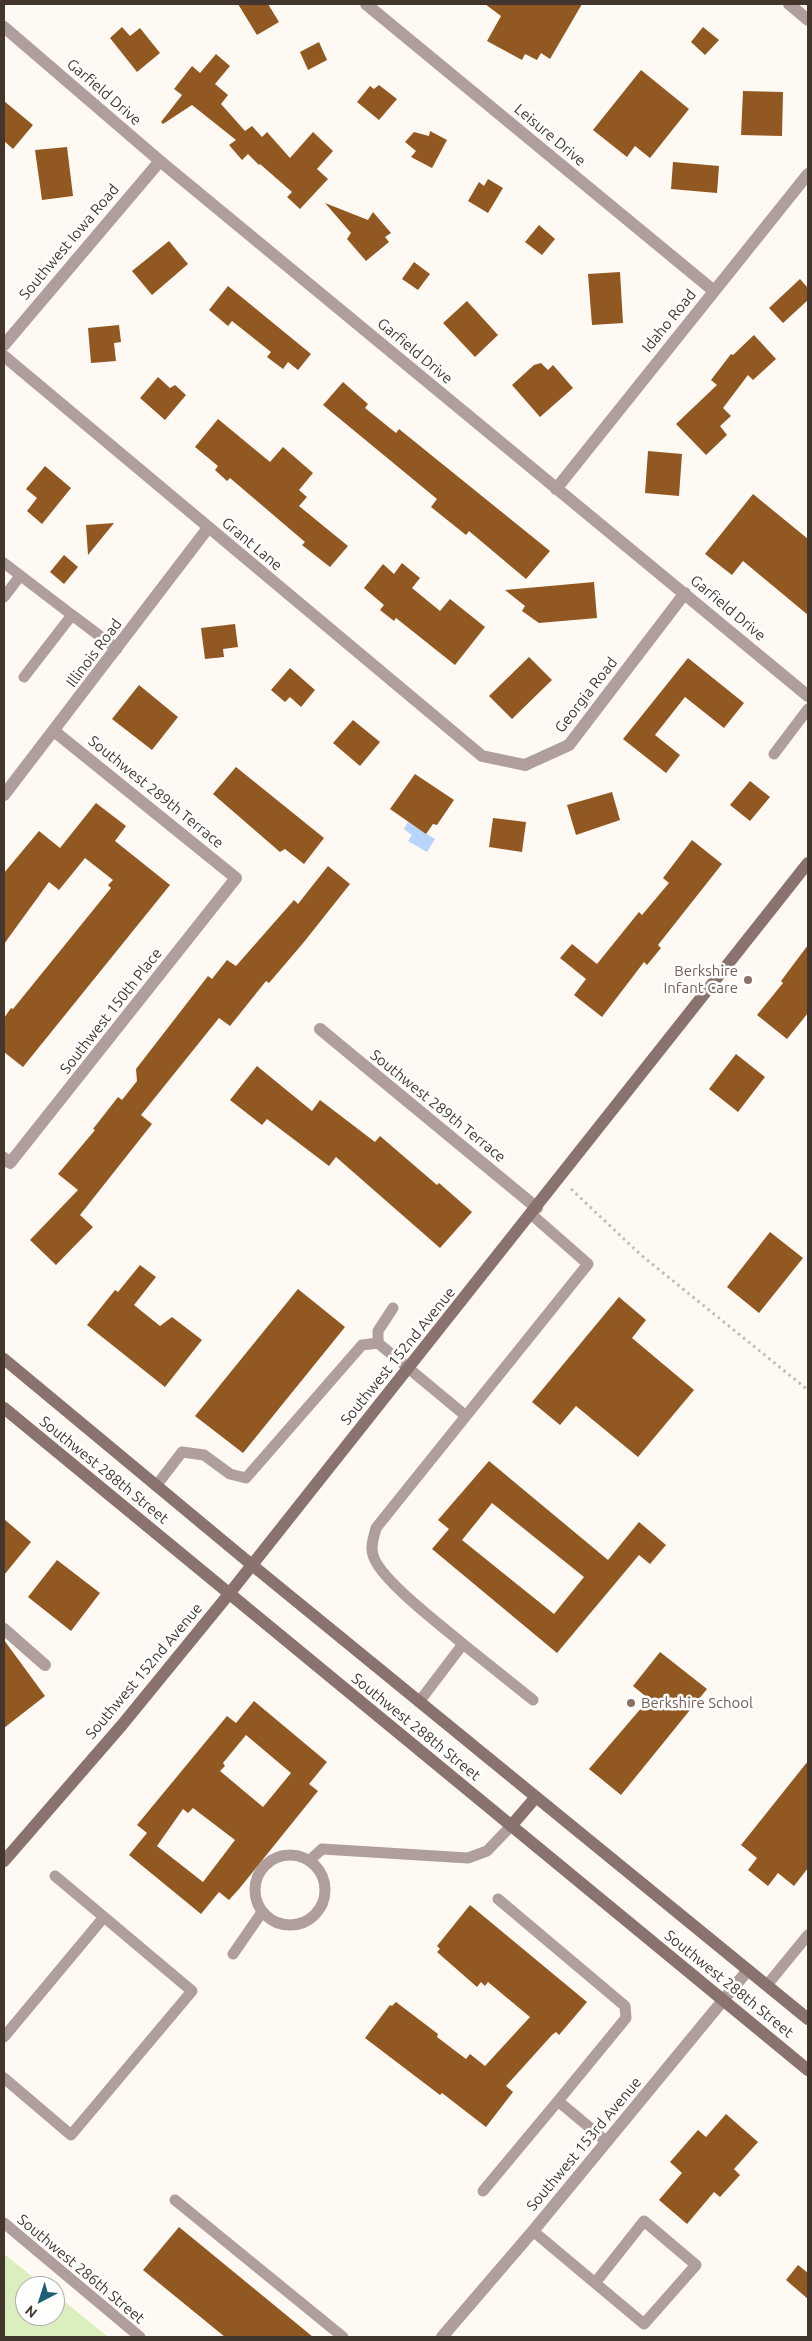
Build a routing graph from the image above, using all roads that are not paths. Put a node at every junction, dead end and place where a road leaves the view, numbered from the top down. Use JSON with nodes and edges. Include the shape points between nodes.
{"nodes":[{"id":1,"x":366,"y":4,"type":"edge"},
{"id":2,"x":788,"y":4,"type":"edge"},
{"id":3,"x":808,"y":20,"type":"edge"},
{"id":4,"x":4,"y":27,"type":"edge"},
{"id":5,"x":160,"y":161,"type":"junction"},
{"id":6,"x":808,"y":174,"type":"edge"},
{"id":7,"x":714,"y":290,"type":"junction"},
{"id":8,"x":4,"y":345,"type":"edge"},
{"id":9,"x":4,"y":356,"type":"edge"},
{"id":10,"x":556,"y":489,"type":"junction"},
{"id":11,"x":208,"y":528,"type":"junction"},
{"id":12,"x":4,"y":563,"type":"edge"},
{"id":13,"x":20,"y":576,"type":"junction"},
{"id":14,"x":685,"y":593,"type":"junction"},
{"id":15,"x":4,"y":597,"type":"edge"},
{"id":16,"x":72,"y":615,"type":"junction"},
{"id":17,"x":117,"y":649,"type":"junction"},
{"id":18,"x":24,"y":677,"type":"dead end"},
{"id":19,"x":808,"y":696,"type":"edge"},
{"id":20,"x":808,"y":709,"type":"edge"},
{"id":21,"x":54,"y":731,"type":"junction"},
{"id":22,"x":774,"y":754,"type":"dead end"},
{"id":23,"x":482,"y":756,"type":"joint"},
{"id":24,"x":4,"y":795,"type":"edge"},
{"id":25,"x":808,"y":864,"type":"edge"},
{"id":26,"x":236,"y":878,"type":"joint"},
{"id":27,"x":320,"y":1029,"type":"dead end"},
{"id":28,"x":7,"y":1161,"type":"edge"},
{"id":29,"x":534,"y":1211,"type":"junction"},
{"id":30,"x":393,"y":1308,"type":"dead end"},
{"id":31,"x":378,"y":1343,"type":"junction"},
{"id":32,"x":4,"y":1359,"type":"edge"},
{"id":33,"x":410,"y":1367,"type":"junction"},
{"id":34,"x":4,"y":1408,"type":"edge"},
{"id":35,"x":466,"y":1416,"type":"junction"},
{"id":36,"x":156,"y":1486,"type":"junction"},
{"id":37,"x":252,"y":1565,"type":"junction"},
{"id":38,"x":229,"y":1594,"type":"junction"},
{"id":39,"x":4,"y":1629,"type":"edge"},
{"id":40,"x":463,"y":1644,"type":"junction"},
{"id":41,"x":45,"y":1665,"type":"dead end"},
{"id":42,"x":533,"y":1700,"type":"dead end"},
{"id":43,"x":419,"y":1702,"type":"junction"},
{"id":44,"x":536,"y":1797,"type":"junction"},
{"id":45,"x":511,"y":1826,"type":"junction"},
{"id":46,"x":310,"y":1860,"type":"junction"},
{"id":47,"x":4,"y":1861,"type":"edge"},
{"id":48,"x":55,"y":1876,"type":"dead end"},
{"id":49,"x":498,"y":1899,"type":"dead end"},
{"id":50,"x":262,"y":1912,"type":"junction"},
{"id":51,"x":104,"y":1917,"type":"junction"},
{"id":52,"x":808,"y":1935,"type":"edge"},
{"id":53,"x":233,"y":1954,"type":"dead end"},
{"id":54,"x":748,"y":1970,"type":"junction"},
{"id":55,"x":767,"y":1985,"type":"junction"},
{"id":56,"x":723,"y":2001,"type":"junction"},
{"id":57,"x":808,"y":2019,"type":"edge"},
{"id":58,"x":4,"y":2037,"type":"edge"},
{"id":59,"x":808,"y":2070,"type":"edge"},
{"id":60,"x":4,"y":2078,"type":"edge"},
{"id":61,"x":558,"y":2101,"type":"junction"},
{"id":62,"x":607,"y":2142,"type":"junction"},
{"id":63,"x":483,"y":2191,"type":"dead end"},
{"id":64,"x":175,"y":2200,"type":"dead end"},
{"id":65,"x":4,"y":2223,"type":"edge"},
{"id":66,"x":533,"y":2232,"type":"junction"},
{"id":67,"x":595,"y":2283,"type":"junction"},
{"id":68,"x":140,"y":2337,"type":"edge"},
{"id":69,"x":343,"y":2337,"type":"edge"},
{"id":70,"x":442,"y":2337,"type":"edge"}],
"edges":[{"from":1,"to":7,"type":"street","name":"Leisure Drive"},
{"from":2,"to":3,"type":"street"},
{"from":4,"to":5,"type":"street","name":"Garfield Drive"},
{"from":5,"to":8,"type":"street","name":"Southwest Iowa Road"},
{"from":5,"to":10,"type":"street","name":"Garfield Drive"},
{"from":6,"to":7,"type":"street","name":"Idaho Road"},
{"from":7,"to":10,"type":"street","name":"Idaho Road"},
{"from":9,"to":11,"type":"street","name":"Grant Lane"},
{"from":10,"to":14,"type":"street","name":"Garfield Drive"},
{"from":11,"to":17,"type":"street","name":"Illinois Road"},
{"from":11,"to":23,"type":"street","name":"Grant Lane"},
{"from":12,"to":13,"type":"lane"},
{"from":13,"to":15,"type":"lane"},
{"from":13,"to":16,"type":"lane"},
{"from":14,"to":19,"type":"street","name":"Garfield Drive"},
{"from":14,"to":23,"type":"street","name":"Georgia Road","via":[[569,745],[525,765]]},
{"from":16,"to":17,"type":"lane"},
{"from":16,"to":18,"type":"lane"},
{"from":17,"to":21,"type":"street","name":"Illinois Road"},
{"from":20,"to":22,"type":"lane"},
{"from":21,"to":24,"type":"street","name":"Illinois Road"},
{"from":21,"to":26,"type":"street","name":"Southwest 289th Terrace"},
{"from":25,"to":29,"type":"main road","name":"Southwest 152nd Avenue"},
{"from":26,"to":28,"type":"street","name":"Southwest 150th Place"},
{"from":27,"to":29,"type":"street","name":"Southwest 289th Terrace"},
{"from":29,"to":33,"type":"main road","name":"Southwest 152nd Avenue"},
{"from":29,"to":35,"type":"lane","via":[[588,1264]]},
{"from":30,"to":31,"type":"lane","via":[[378,1331]]},
{"from":31,"to":33,"type":"lane"},
{"from":31,"to":36,"type":"lane","via":[[362,1345],[246,1478],[230,1474],[204,1455],[182,1452]]},
{"from":32,"to":36,"type":"main road","name":"Southwest 288th Street"},
{"from":33,"to":35,"type":"lane"},
{"from":33,"to":37,"type":"main road","name":"Southwest 152nd Avenue"},
{"from":34,"to":38,"type":"main road","name":"Southwest 288th Street"},
{"from":35,"to":40,"type":"lane","via":[[376,1528],[372,1553],[386,1577]]},
{"from":36,"to":37,"type":"main road","name":"Southwest 288th Street"},
{"from":37,"to":38,"type":"main road","name":"Southwest 152nd Avenue"},
{"from":37,"to":43,"type":"main road","name":"Southwest 288th Street"},
{"from":38,"to":45,"type":"main road","name":"Southwest 288th Street"},
{"from":38,"to":47,"type":"main road","name":"Southwest 152nd Avenue","via":[[122,1725]]},
{"from":39,"to":41,"type":"street"},
{"from":40,"to":42,"type":"lane"},
{"from":40,"to":43,"type":"lane"},
{"from":43,"to":44,"type":"main road","name":"Southwest 288th Street"},
{"from":44,"to":45,"type":"main road"},
{"from":44,"to":54,"type":"main road","name":"Southwest 288th Street"},
{"from":45,"to":46,"type":"lane","via":[[487,1851],[468,1858],[322,1849]]},
{"from":45,"to":56,"type":"main road","name":"Southwest 288th Street"},
{"from":46,"to":50,"type":"lane","via":[[286,1855],[271,1859],[264,1866],[258,1874],[254,1894]]},
{"from":46,"to":50,"type":"lane","via":[[318,1867],[326,1886],[322,1906],[316,1914],[299,1924],[289,1925],[270,1919]]},
{"from":48,"to":51,"type":"lane"},
{"from":49,"to":61,"type":"lane","via":[[625,2006],[626,2018]]},
{"from":50,"to":53,"type":"lane"},
{"from":51,"to":58,"type":"lane"},
{"from":51,"to":60,"type":"lane","via":[[192,1991],[71,2135]]},
{"from":52,"to":55,"type":"lane"},
{"from":54,"to":55,"type":"main road","name":"Southwest 288th Street"},
{"from":54,"to":56,"type":"street","name":"Southwest 153rd Avenue"},
{"from":55,"to":57,"type":"main road","name":"Southwest 288th Street"},
{"from":56,"to":59,"type":"main road","name":"Southwest 288th Street"},
{"from":56,"to":62,"type":"street","name":"Southwest 153rd Avenue"},
{"from":61,"to":62,"type":"lane"},
{"from":61,"to":63,"type":"lane"},
{"from":62,"to":66,"type":"street","name":"Southwest 153rd Avenue"},
{"from":64,"to":69,"type":"lane"},
{"from":65,"to":68,"type":"lane","name":"Southwest 286th Street"},
{"from":66,"to":67,"type":"lane"},
{"from":66,"to":70,"type":"street","name":"Southwest 153rd Avenue"},
{"from":67,"to":67,"type":"lane","via":[[644,2324],[696,2265],[644,2221]]}]}
